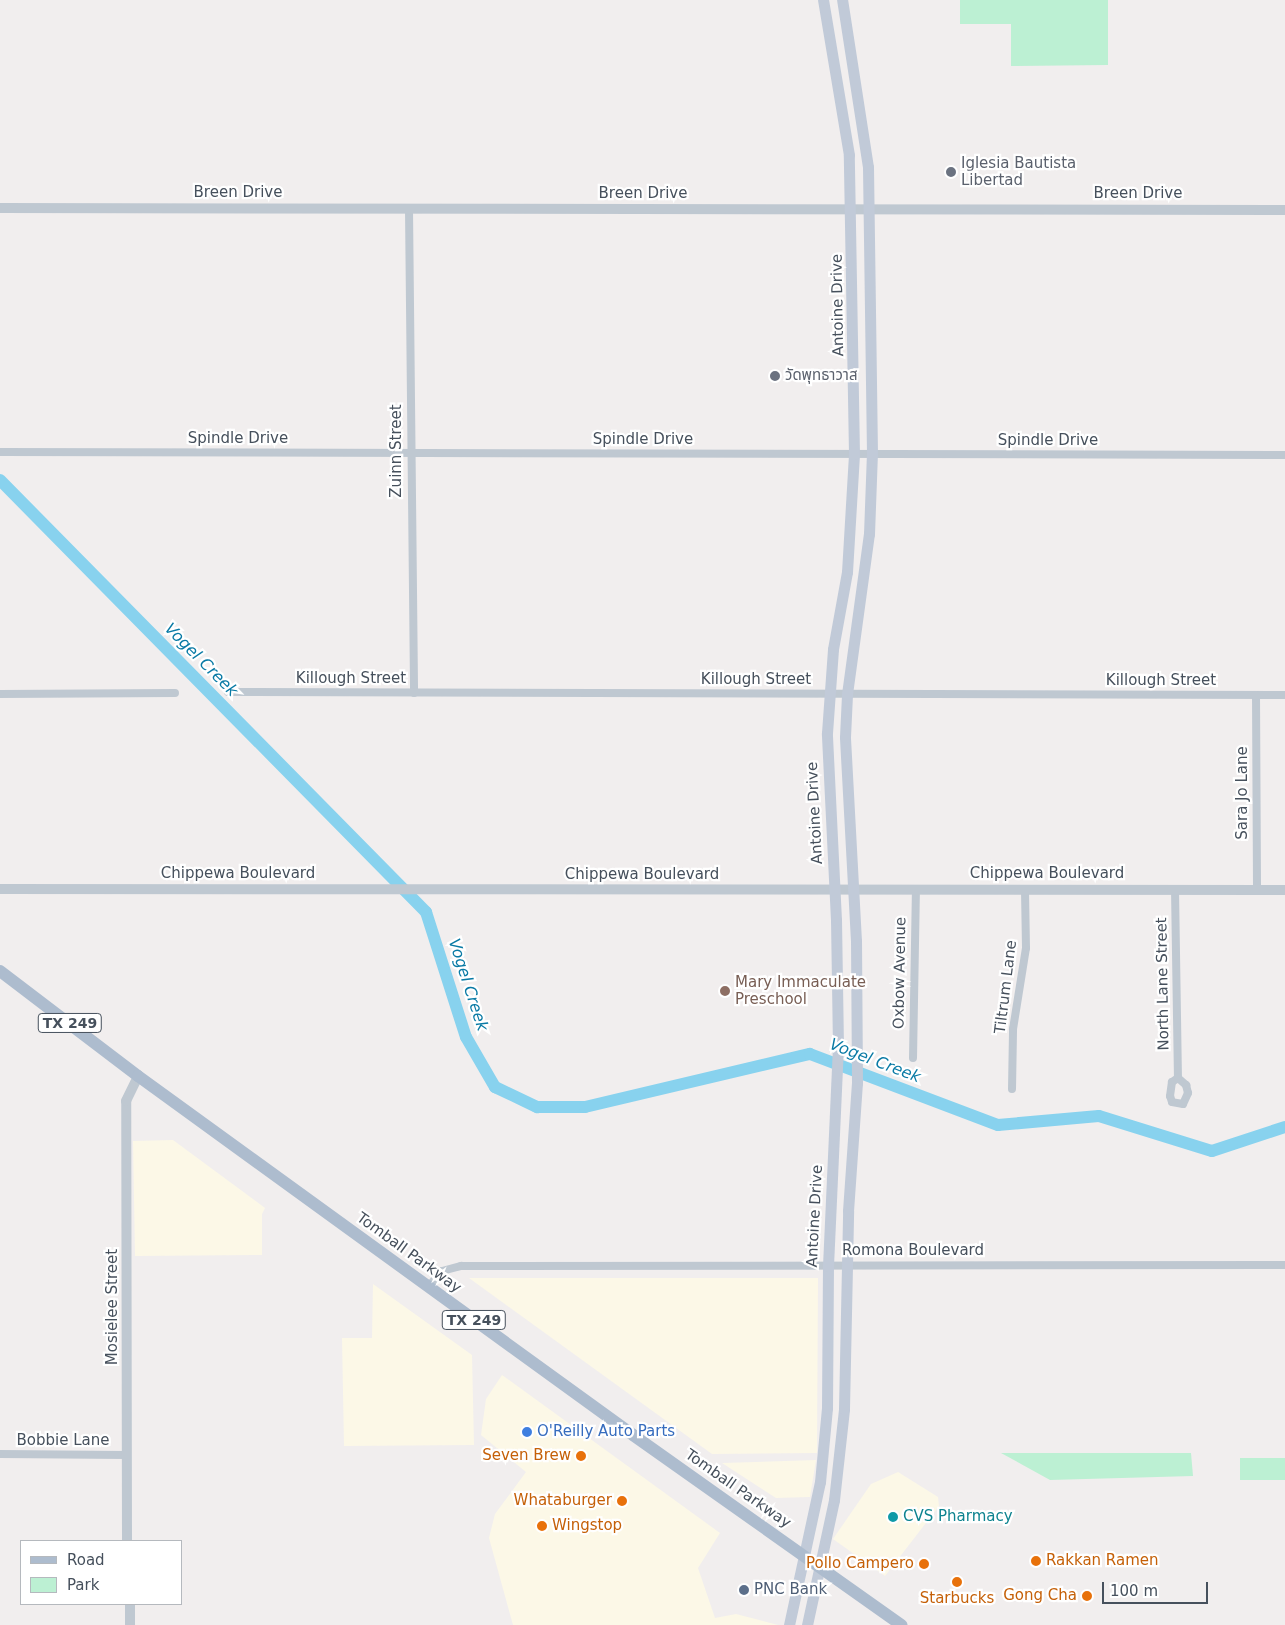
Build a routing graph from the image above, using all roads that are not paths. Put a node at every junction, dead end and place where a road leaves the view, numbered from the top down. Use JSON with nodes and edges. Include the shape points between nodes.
{"nodes":[{"id":1,"x":823,"y":0,"type":"edge"},
{"id":2,"x":842,"y":0,"type":"edge"},
{"id":3,"x":852,"y":73,"type":"junction"},
{"id":4,"x":834,"y":76,"type":"junction"},
{"id":5,"x":0,"y":208,"type":"edge"},
{"id":6,"x":409,"y":209,"type":"junction"},
{"id":7,"x":851,"y":209,"type":"junction"},
{"id":8,"x":870,"y":209,"type":"junction"},
{"id":9,"x":1285,"y":210,"type":"edge"},
{"id":10,"x":854,"y":332,"type":"junction"},
{"id":11,"x":871,"y":332,"type":"junction"},
{"id":12,"x":0,"y":452,"type":"edge"},
{"id":13,"x":411,"y":453,"type":"junction"},
{"id":14,"x":854,"y":454,"type":"junction"},
{"id":15,"x":872,"y":454,"type":"junction"},
{"id":16,"x":1285,"y":455,"type":"edge"},
{"id":17,"x":847,"y":572,"type":"junction"},
{"id":18,"x":865,"y":575,"type":"junction"},
{"id":19,"x":228,"y":692,"type":"dead end"},
{"id":20,"x":175,"y":693,"type":"dead end"},
{"id":21,"x":414,"y":693,"type":"junction"},
{"id":22,"x":0,"y":694,"type":"edge"},
{"id":23,"x":828,"y":694,"type":"junction"},
{"id":24,"x":847,"y":694,"type":"junction"},
{"id":25,"x":1285,"y":695,"type":"edge"},
{"id":26,"x":1256,"y":696,"type":"junction"},
{"id":27,"x":0,"y":889,"type":"edge"},
{"id":28,"x":835,"y":889,"type":"junction"},
{"id":29,"x":1025,"y":889,"type":"junction"},
{"id":30,"x":1175,"y":889,"type":"junction"},
{"id":31,"x":852,"y":890,"type":"junction"},
{"id":32,"x":916,"y":890,"type":"junction"},
{"id":33,"x":1257,"y":890,"type":"junction"},
{"id":34,"x":1285,"y":890,"type":"edge"},
{"id":35,"x":0,"y":971,"type":"edge"},
{"id":36,"x":856,"y":995,"type":"junction"},
{"id":37,"x":838,"y":996,"type":"junction"},
{"id":38,"x":913,"y":1058,"type":"dead end"},
{"id":39,"x":138,"y":1076,"type":"junction"},
{"id":40,"x":1178,"y":1078,"type":"dead end"},
{"id":41,"x":1012,"y":1088,"type":"dead end"},
{"id":42,"x":833,"y":1156,"type":"junction"},
{"id":43,"x":853,"y":1158,"type":"junction"},
{"id":44,"x":1285,"y":1265,"type":"edge"},
{"id":45,"x":828,"y":1266,"type":"junction"},
{"id":46,"x":846,"y":1266,"type":"junction"},
{"id":47,"x":428,"y":1287,"type":"junction"},
{"id":48,"x":826,"y":1408,"type":"junction"},
{"id":49,"x":844,"y":1409,"type":"junction"},
{"id":50,"x":0,"y":1454,"type":"edge"},
{"id":51,"x":126,"y":1455,"type":"junction"},
{"id":52,"x":127,"y":1540,"type":"edge"},
{"id":53,"x":804,"y":1555,"type":"junction"},
{"id":54,"x":820,"y":1567,"type":"junction"},
{"id":55,"x":130,"y":1605,"type":"edge"},
{"id":56,"x":130,"y":1625,"type":"edge"},
{"id":57,"x":789,"y":1625,"type":"edge"},
{"id":58,"x":807,"y":1625,"type":"edge"},
{"id":59,"x":900,"y":1625,"type":"edge"}],
"edges":[{"from":1,"to":4,"type":"main road","name":"Antoine Drive"},
{"from":2,"to":3,"type":"main road"},
{"from":3,"to":4,"type":"main road"},
{"from":3,"to":8,"type":"main road","via":[[868,167]]},
{"from":4,"to":7,"type":"main road","name":"Antoine Drive","via":[[849,155]]},
{"from":5,"to":6,"type":"street","name":"Breen Drive"},
{"from":6,"to":7,"type":"street","name":"Breen Drive"},
{"from":6,"to":13,"type":"street","name":"Zuinn Street"},
{"from":7,"to":8,"type":"street","name":"Breen Drive"},
{"from":7,"to":10,"type":"main road","name":"Antoine Drive"},
{"from":8,"to":9,"type":"street","name":"Breen Drive"},
{"from":8,"to":11,"type":"main road"},
{"from":10,"to":11,"type":"main road"},
{"from":10,"to":14,"type":"main road","name":"Antoine Drive"},
{"from":11,"to":15,"type":"main road"},
{"from":12,"to":13,"type":"street","name":"Spindle Drive"},
{"from":13,"to":14,"type":"street","name":"Spindle Drive"},
{"from":13,"to":21,"type":"street","name":"Zuinn Street"},
{"from":14,"to":15,"type":"street","name":"Spindle Drive"},
{"from":14,"to":17,"type":"main road","name":"Antoine Drive"},
{"from":15,"to":16,"type":"street","name":"Spindle Drive"},
{"from":15,"to":18,"type":"main road"},
{"from":17,"to":18,"type":"main road"},
{"from":17,"to":23,"type":"main road","name":"Antoine Drive"},
{"from":18,"to":24,"type":"main road"},
{"from":19,"to":21,"type":"street","name":"Killough Street"},
{"from":20,"to":22,"type":"street"},
{"from":21,"to":23,"type":"street","name":"Killough Street"},
{"from":23,"to":24,"type":"street","name":"Killough Street"},
{"from":23,"to":28,"type":"main road","name":"Antoine Drive","via":[[828,794]]},
{"from":24,"to":26,"type":"street","name":"Killough Street"},
{"from":24,"to":31,"type":"main road","via":[[845,780]]},
{"from":25,"to":26,"type":"street","name":"Killough Street"},
{"from":26,"to":33,"type":"street","name":"Sara Jo Lane"},
{"from":27,"to":28,"type":"street","name":"Chippewa Boulevard"},
{"from":28,"to":31,"type":"street","name":"Chippewa Boulevard"},
{"from":28,"to":37,"type":"main road","name":"Antoine Drive"},
{"from":29,"to":30,"type":"street","name":"Chippewa Boulevard"},
{"from":29,"to":32,"type":"street","name":"Chippewa Boulevard"},
{"from":29,"to":41,"type":"street","name":"Tiltrum Lane","via":[[1026,948],[1013,1029]]},
{"from":30,"to":33,"type":"street","name":"Chippewa Boulevard"},
{"from":30,"to":40,"type":"street","name":"North Lane Street"},
{"from":31,"to":32,"type":"street","name":"Chippewa Boulevard"},
{"from":31,"to":36,"type":"main road"},
{"from":32,"to":38,"type":"street","name":"Oxbow Avenue"},
{"from":33,"to":34,"type":"street","name":"Chippewa Boulevard"},
{"from":35,"to":39,"type":"main road","name":"Tomball Parkway","number":"TX 249"},
{"from":36,"to":37,"type":"main road"},
{"from":36,"to":43,"type":"main road","via":[[857,1082]]},
{"from":37,"to":42,"type":"main road","name":"Antoine Drive","via":[[838,1078]]},
{"from":39,"to":47,"type":"main road","name":"Tomball Parkway","number":"TX 249"},
{"from":39,"to":51,"type":"street","name":"Mosielee Street","via":[[126,1101],[129,1382]]},
{"from":42,"to":43,"type":"main road"},
{"from":42,"to":45,"type":"main road","name":"Antoine Drive"},
{"from":43,"to":46,"type":"main road"},
{"from":44,"to":46,"type":"street","name":"Romona Boulevard"},
{"from":45,"to":46,"type":"street","name":"Romona Boulevard"},
{"from":45,"to":47,"type":"street","name":"Romona Boulevard","via":[[461,1266],[442,1271]]},
{"from":45,"to":48,"type":"main road","name":"Antoine Drive"},
{"from":46,"to":49,"type":"main road"},
{"from":47,"to":53,"type":"main road","name":"Tomball Parkway","number":"TX 249"},
{"from":48,"to":49,"type":"main road"},
{"from":48,"to":53,"type":"main road","name":"Antoine Drive","via":[[820,1482]]},
{"from":49,"to":54,"type":"main road","via":[[839,1471]]},
{"from":50,"to":51,"type":"street","name":"Bobbie Lane"},
{"from":51,"to":52,"type":"street","name":"Mosielee Street"},
{"from":53,"to":54,"type":"main road","name":"Tomball Parkway","number":"TX 249"},
{"from":53,"to":57,"type":"main road","name":"Antoine Drive"},
{"from":54,"to":58,"type":"main road"},
{"from":54,"to":59,"type":"main road","name":"Tomball Parkway","number":"TX 249"},
{"from":55,"to":56,"type":"street"}]}
